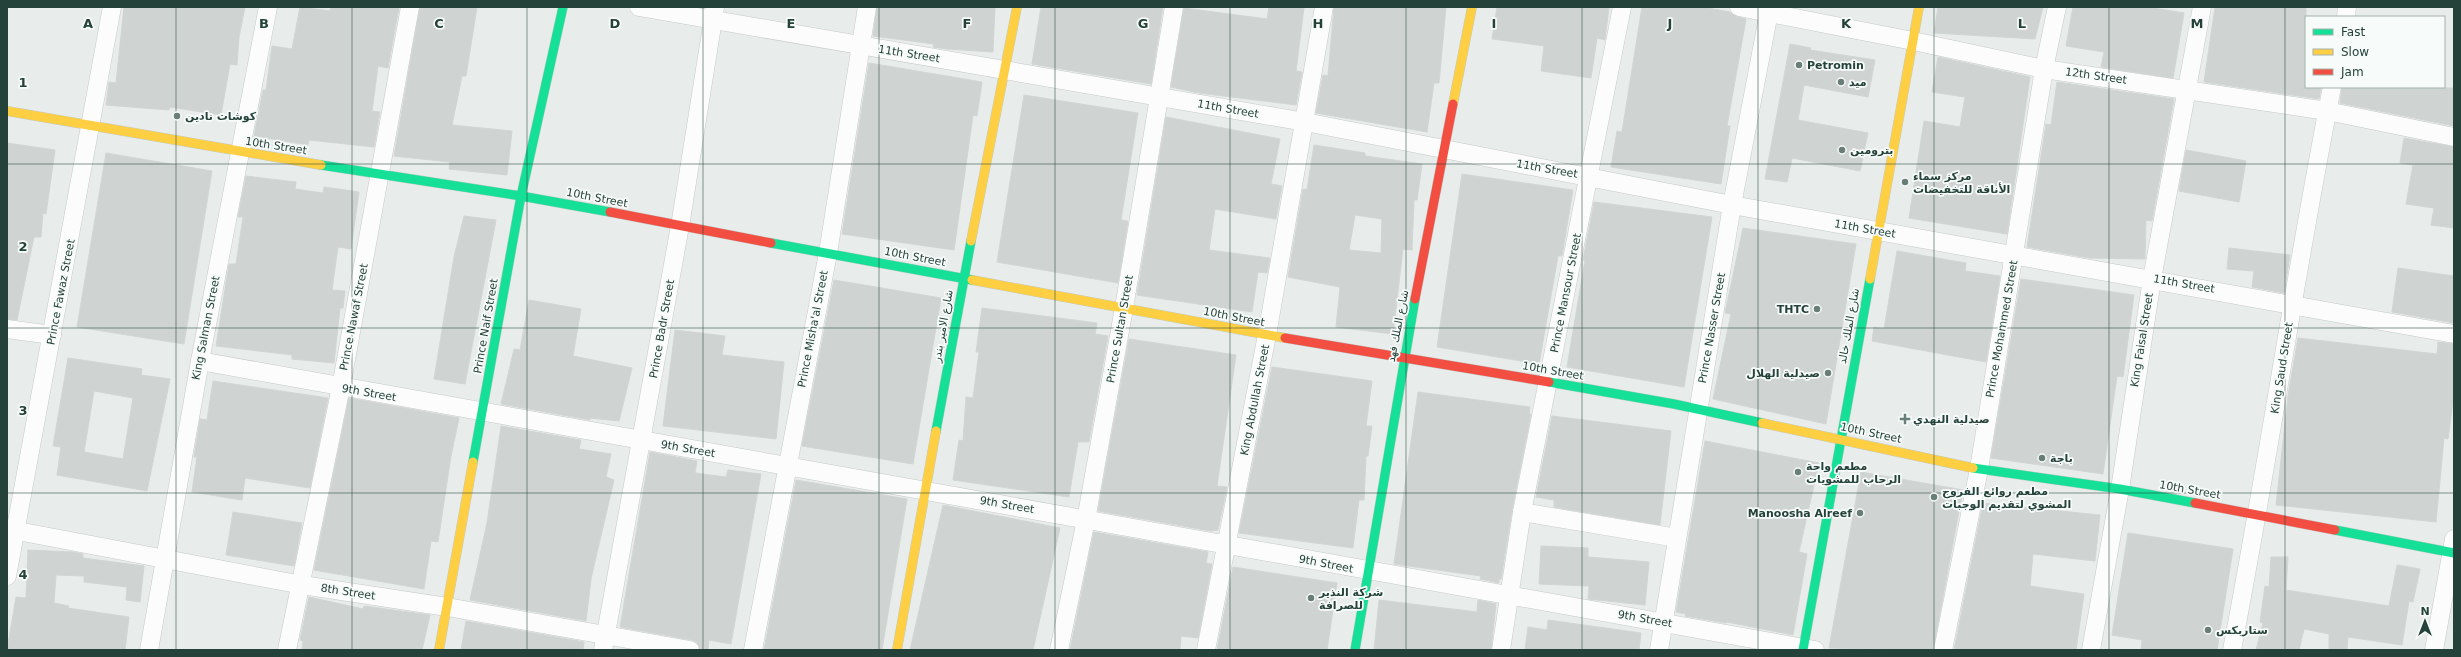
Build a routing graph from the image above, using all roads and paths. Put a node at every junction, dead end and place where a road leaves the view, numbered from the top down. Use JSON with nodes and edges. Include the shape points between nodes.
{"nodes":[{"id":1,"x":112,"y":7,"type":"edge"},
{"id":2,"x":268,"y":7,"type":"edge"},
{"id":3,"x":410,"y":7,"type":"edge"},
{"id":4,"x":563,"y":7,"type":"edge"},
{"id":5,"x":639,"y":7,"type":"edge"},
{"id":6,"x":867,"y":7,"type":"edge"},
{"id":7,"x":1017,"y":7,"type":"edge"},
{"id":8,"x":1174,"y":7,"type":"edge"},
{"id":9,"x":1324,"y":7,"type":"edge"},
{"id":10,"x":1472,"y":7,"type":"edge"},
{"id":11,"x":1622,"y":7,"type":"edge"},
{"id":12,"x":1739,"y":7,"type":"edge"},
{"id":13,"x":1919,"y":7,"type":"edge"},
{"id":14,"x":2057,"y":7,"type":"edge"},
{"id":15,"x":2202,"y":7,"type":"edge"},
{"id":16,"x":1770,"y":10,"type":"edge"},
{"id":17,"x":714,"y":13,"type":"edge"},
{"id":18,"x":1913,"y":41,"type":"junction"},
{"id":19,"x":859,"y":46,"type":"junction"},
{"id":20,"x":1004,"y":68,"type":"junction"},
{"id":21,"x":2044,"y":69,"type":"junction"},
{"id":22,"x":2332,"y":88,"type":"edge"},
{"id":23,"x":2186,"y":89,"type":"junction"},
{"id":24,"x":1158,"y":96,"type":"junction"},
{"id":25,"x":2327,"y":111,"type":"junction"},
{"id":26,"x":7,"y":112,"type":"edge"},
{"id":27,"x":1305,"y":122,"type":"junction"},
{"id":28,"x":92,"y":125,"type":"junction"},
{"id":29,"x":2454,"y":137,"type":"edge"},
{"id":30,"x":1445,"y":151,"type":"junction"},
{"id":31,"x":240,"y":152,"type":"junction"},
{"id":32,"x":381,"y":174,"type":"junction"},
{"id":33,"x":1588,"y":176,"type":"junction"},
{"id":34,"x":521,"y":196,"type":"junction"},
{"id":35,"x":1732,"y":205,"type":"junction"},
{"id":36,"x":680,"y":226,"type":"junction"},
{"id":37,"x":1877,"y":231,"type":"junction"},
{"id":38,"x":828,"y":253,"type":"junction"},
{"id":39,"x":2015,"y":254,"type":"junction"},
{"id":40,"x":964,"y":278,"type":"junction"},
{"id":41,"x":2152,"y":279,"type":"junction"},
{"id":42,"x":2292,"y":303,"type":"junction"},
{"id":43,"x":1124,"y":308,"type":"junction"},
{"id":44,"x":7,"y":329,"type":"edge"},
{"id":45,"x":2454,"y":334,"type":"edge"},
{"id":46,"x":52,"y":335,"type":"junction"},
{"id":47,"x":1268,"y":335,"type":"junction"},
{"id":48,"x":1404,"y":356,"type":"junction"},
{"id":49,"x":200,"y":361,"type":"junction"},
{"id":50,"x":1548,"y":382,"type":"junction"},
{"id":51,"x":341,"y":388,"type":"junction"},
{"id":52,"x":1698,"y":409,"type":"junction"},
{"id":53,"x":482,"y":413,"type":"junction"},
{"id":54,"x":1842,"y":439,"type":"junction"},
{"id":55,"x":641,"y":441,"type":"junction"},
{"id":56,"x":787,"y":467,"type":"junction"},
{"id":57,"x":1979,"y":469,"type":"junction"},
{"id":58,"x":2120,"y":489,"type":"junction"},
{"id":59,"x":926,"y":491,"type":"junction"},
{"id":60,"x":1522,"y":512,"type":"junction"},
{"id":61,"x":2258,"y":515,"type":"junction"},
{"id":62,"x":1086,"y":520,"type":"junction"},
{"id":63,"x":12,"y":530,"type":"edge"},
{"id":64,"x":1677,"y":538,"type":"junction"},
{"id":65,"x":1226,"y":545,"type":"junction"},
{"id":66,"x":2453,"y":548,"type":"edge"},
{"id":67,"x":164,"y":559,"type":"junction"},
{"id":68,"x":1369,"y":572,"type":"junction"},
{"id":69,"x":7,"y":576,"type":"edge"},
{"id":70,"x":302,"y":585,"type":"junction"},
{"id":71,"x":1511,"y":596,"type":"junction"},
{"id":72,"x":447,"y":607,"type":"junction"},
{"id":73,"x":1664,"y":622,"type":"junction"},
{"id":74,"x":604,"y":643,"type":"edge"},
{"id":75,"x":1807,"y":649,"type":"edge"},
{"id":76,"x":149,"y":650,"type":"edge"},
{"id":77,"x":287,"y":650,"type":"edge"},
{"id":78,"x":439,"y":650,"type":"edge"},
{"id":79,"x":690,"y":650,"type":"edge"},
{"id":80,"x":753,"y":650,"type":"edge"},
{"id":81,"x":897,"y":650,"type":"edge"},
{"id":82,"x":1059,"y":650,"type":"edge"},
{"id":83,"x":1206,"y":650,"type":"edge"},
{"id":84,"x":1355,"y":650,"type":"edge"},
{"id":85,"x":1501,"y":650,"type":"edge"},
{"id":86,"x":1658,"y":650,"type":"edge"},
{"id":87,"x":1943,"y":650,"type":"edge"},
{"id":88,"x":2091,"y":650,"type":"edge"},
{"id":89,"x":2232,"y":650,"type":"edge"},
{"id":90,"x":2434,"y":650,"type":"edge"}],
"edges":[{"from":1,"to":28,"type":"street","name":"Prince Fawaz Street"},
{"from":2,"to":31,"type":"street","name":"King Salman Street"},
{"from":3,"to":32,"type":"street","name":"Prince Nawaf Street"},
{"from":4,"to":34,"type":"street","name":"Prince Naif Street"},
{"from":5,"to":17,"type":"street","name":"11th Street"},
{"from":6,"to":19,"type":"street","name":"Prince Misha'al Street"},
{"from":7,"to":20,"type":"street","name":"شارع الامير بندر"},
{"from":8,"to":24,"type":"street","name":"Prince Sultan Street"},
{"from":9,"to":27,"type":"street","name":"King Abdullah Street"},
{"from":10,"to":30,"type":"street","name":"شارع الملك فهد"},
{"from":11,"to":33,"type":"street","name":"Prince Mansour Street"},
{"from":12,"to":16,"type":"street","name":"12th Street"},
{"from":13,"to":18,"type":"street","name":"شارع الملك خالد"},
{"from":14,"to":21,"type":"street","name":"Prince Mohammed Street"},
{"from":15,"to":23,"type":"street","name":"King Faisal Street"},
{"from":16,"to":18,"type":"street","name":"12th Street"},
{"from":16,"to":35,"type":"street","name":"Prince Nasser Street"},
{"from":17,"to":19,"type":"street","name":"11th Street"},
{"from":17,"to":36,"type":"street","name":"Prince Badr Street"},
{"from":18,"to":21,"type":"street","name":"12th Street"},
{"from":18,"to":37,"type":"street","name":"شارع الملك خالد"},
{"from":19,"to":20,"type":"street","name":"11th Street"},
{"from":19,"to":38,"type":"street","name":"Prince Misha'al Street"},
{"from":20,"to":24,"type":"street","name":"11th Street"},
{"from":20,"to":40,"type":"street","name":"شارع الامير بندر"},
{"from":21,"to":23,"type":"street","name":"12th Street"},
{"from":21,"to":39,"type":"street","name":"Prince Mohammed Street"},
{"from":22,"to":25,"type":"street","name":"King Saud Street"},
{"from":23,"to":25,"type":"street","name":"12th Street"},
{"from":23,"to":41,"type":"street","name":"King Faisal Street"},
{"from":24,"to":27,"type":"street","name":"11th Street"},
{"from":24,"to":43,"type":"street","name":"Prince Sultan Street"},
{"from":25,"to":29,"type":"street","name":"12th Street"},
{"from":25,"to":42,"type":"street","name":"King Saud Street"},
{"from":26,"to":28,"type":"street","name":"10th Street"},
{"from":27,"to":30,"type":"street","name":"11th Street"},
{"from":27,"to":47,"type":"street","name":"King Abdullah Street"},
{"from":28,"to":31,"type":"street","name":"10th Street"},
{"from":28,"to":46,"type":"street","name":"Prince Fawaz Street"},
{"from":30,"to":33,"type":"street","name":"11th Street"},
{"from":30,"to":48,"type":"street","name":"شارع الملك فهد"},
{"from":31,"to":32,"type":"street","name":"10th Street"},
{"from":31,"to":49,"type":"street","name":"King Salman Street"},
{"from":32,"to":34,"type":"street","name":"10th Street"},
{"from":32,"to":51,"type":"street","name":"Prince Nawaf Street"},
{"from":33,"to":35,"type":"street","name":"11th Street"},
{"from":33,"to":50,"type":"street","name":"Prince Mansour Street"},
{"from":34,"to":36,"type":"street","name":"10th Street"},
{"from":34,"to":53,"type":"street","name":"Prince Naif Street"},
{"from":35,"to":37,"type":"street","name":"11th Street"},
{"from":35,"to":52,"type":"street","name":"Prince Nasser Street"},
{"from":36,"to":38,"type":"street","name":"10th Street"},
{"from":36,"to":55,"type":"street","name":"Prince Badr Street"},
{"from":37,"to":39,"type":"street","name":"11th Street"},
{"from":37,"to":54,"type":"street","name":"شارع الملك خالد"},
{"from":38,"to":40,"type":"street","name":"10th Street"},
{"from":38,"to":56,"type":"street","name":"Prince Misha'al Street"},
{"from":39,"to":41,"type":"street","name":"11th Street"},
{"from":39,"to":57,"type":"street","name":"Prince Mohammed Street"},
{"from":40,"to":43,"type":"street","name":"10th Street"},
{"from":40,"to":59,"type":"street","name":"شارع الامير بندر"},
{"from":41,"to":42,"type":"street","name":"11th Street"},
{"from":41,"to":58,"type":"street","name":"King Faisal Street"},
{"from":42,"to":45,"type":"street","name":"11th Street"},
{"from":42,"to":61,"type":"street","name":"King Saud Street"},
{"from":43,"to":47,"type":"street","name":"10th Street"},
{"from":43,"to":62,"type":"street","name":"Prince Sultan Street"},
{"from":44,"to":46,"type":"street"},
{"from":46,"to":63,"type":"street","name":"Prince Fawaz Street"},
{"from":47,"to":48,"type":"street","name":"10th Street"},
{"from":47,"to":65,"type":"street","name":"King Abdullah Street"},
{"from":48,"to":50,"type":"street","name":"10th Street"},
{"from":48,"to":68,"type":"street","name":"شارع الملك فهد"},
{"from":49,"to":51,"type":"street","name":"9th Street"},
{"from":49,"to":67,"type":"street","name":"King Salman Street"},
{"from":50,"to":52,"type":"street","name":"10th Street"},
{"from":50,"to":60,"type":"street","name":"Prince Mansour Street"},
{"from":51,"to":53,"type":"street","name":"9th Street"},
{"from":51,"to":70,"type":"street","name":"Prince Nawaf Street"},
{"from":52,"to":54,"type":"street","name":"10th Street"},
{"from":52,"to":64,"type":"street","name":"Prince Nasser Street"},
{"from":53,"to":55,"type":"street","name":"9th Street"},
{"from":53,"to":72,"type":"street","name":"Prince Naif Street"},
{"from":54,"to":57,"type":"street","name":"10th Street"},
{"from":54,"to":75,"type":"street","name":"شارع الملك خالد"},
{"from":55,"to":56,"type":"street","name":"9th Street"},
{"from":55,"to":74,"type":"street","name":"Prince Badr Street"},
{"from":56,"to":59,"type":"street","name":"9th Street"},
{"from":56,"to":80,"type":"street","name":"Prince Misha'al Street"},
{"from":57,"to":58,"type":"street","name":"10th Street"},
{"from":57,"to":87,"type":"street","name":"Prince Mohammed Street"},
{"from":58,"to":61,"type":"street","name":"10th Street"},
{"from":58,"to":88,"type":"street","name":"King Faisal Street"},
{"from":59,"to":62,"type":"street","name":"9th Street"},
{"from":59,"to":81,"type":"street","name":"شارع الامير بندر"},
{"from":60,"to":64,"type":"street"},
{"from":60,"to":71,"type":"street","name":"Prince Mansour Street"},
{"from":61,"to":66,"type":"street","name":"10th Street"},
{"from":61,"to":89,"type":"street","name":"King Saud Street"},
{"from":62,"to":65,"type":"street","name":"9th Street"},
{"from":62,"to":82,"type":"street","name":"Prince Sultan Street"},
{"from":63,"to":67,"type":"street","name":"8th Street"},
{"from":63,"to":69,"type":"street","name":"Prince Fawaz Street"},
{"from":64,"to":73,"type":"street","name":"Prince Nasser Street"},
{"from":65,"to":68,"type":"street","name":"9th Street"},
{"from":65,"to":83,"type":"street","name":"King Abdullah Street"},
{"from":66,"to":90,"type":"street"},
{"from":67,"to":70,"type":"street","name":"8th Street"},
{"from":67,"to":76,"type":"street","name":"King Salman Street"},
{"from":68,"to":71,"type":"street","name":"9th Street"},
{"from":68,"to":84,"type":"street","name":"شارع الملك فهد"},
{"from":70,"to":72,"type":"street","name":"8th Street"},
{"from":70,"to":77,"type":"street","name":"Prince Nawaf Street"},
{"from":71,"to":73,"type":"street","name":"9th Street"},
{"from":71,"to":85,"type":"street","name":"Prince Mansour Street"},
{"from":72,"to":74,"type":"street","name":"8th Street"},
{"from":72,"to":78,"type":"street","name":"Prince Naif Street"},
{"from":73,"to":75,"type":"street","name":"9th Street"},
{"from":73,"to":86,"type":"street","name":"Prince Nasser Street"},
{"from":74,"to":79,"type":"street","name":"8th Street"}]}
